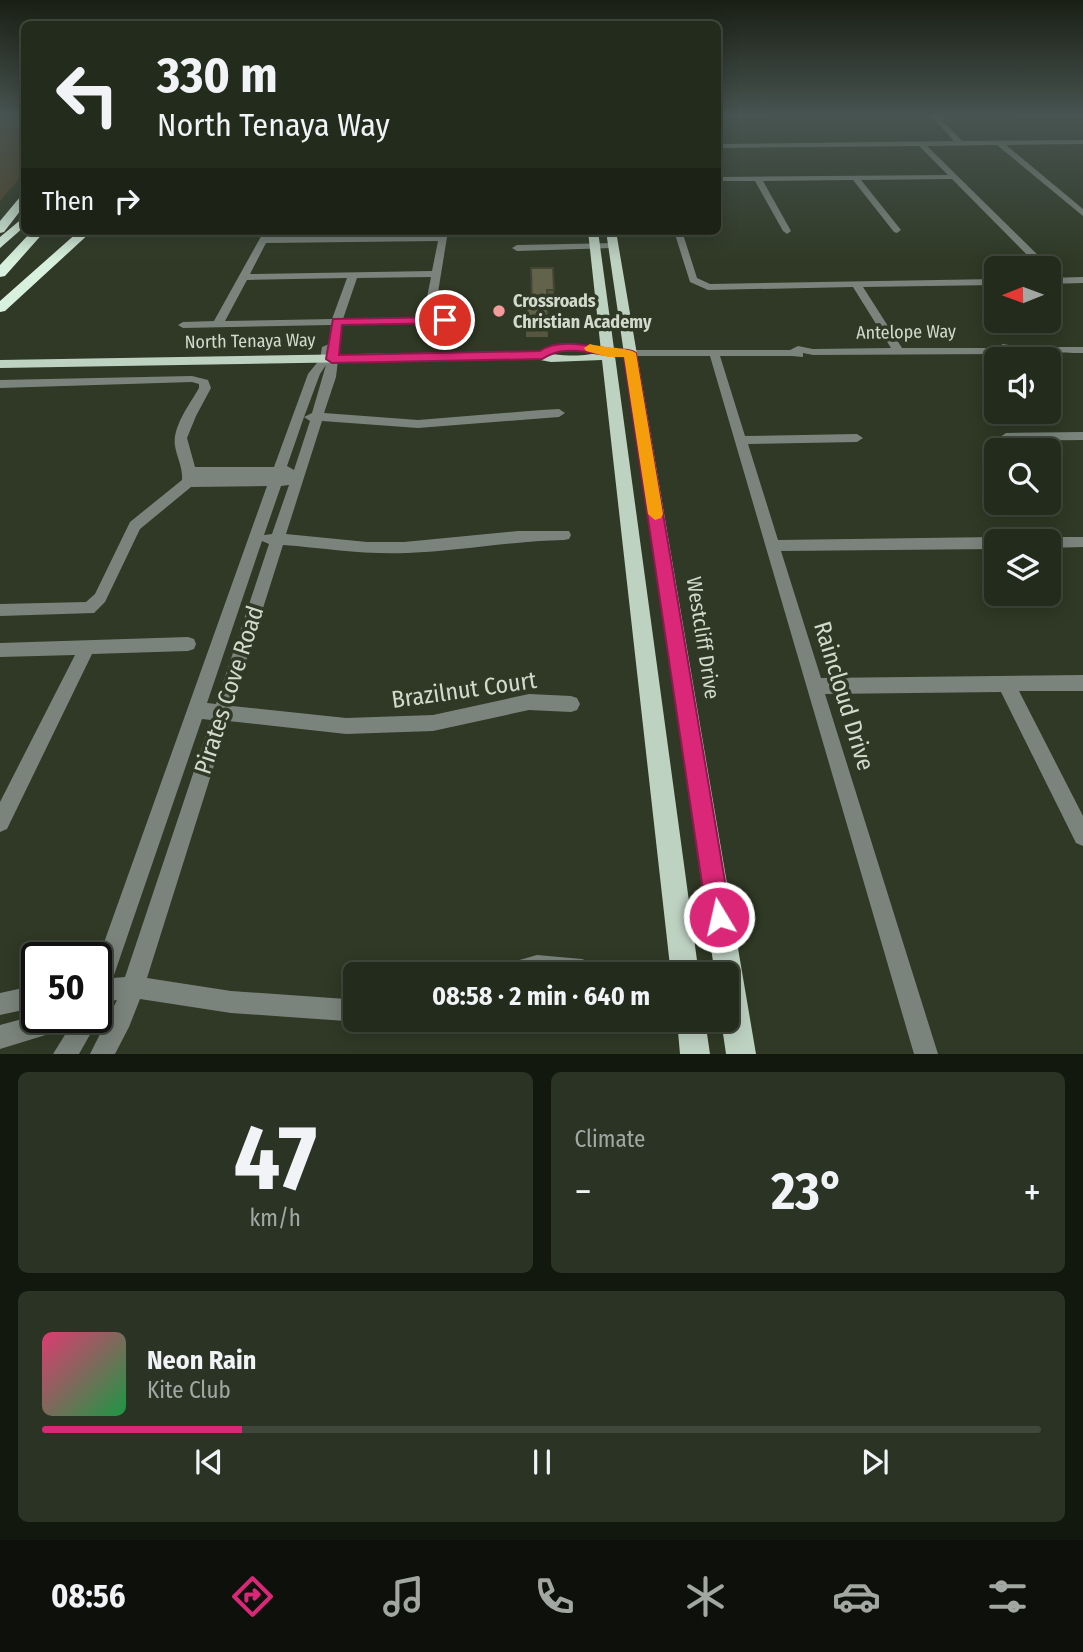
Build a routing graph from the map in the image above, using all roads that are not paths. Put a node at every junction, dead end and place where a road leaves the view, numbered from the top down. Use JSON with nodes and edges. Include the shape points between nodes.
{"nodes":[{"id":1,"x":943,"y":165,"type":"edge"},
{"id":2,"x":1025,"y":165,"type":"edge"},
{"id":3,"x":955,"y":177,"type":"junction"},
{"id":4,"x":758,"y":178,"type":"junction"},
{"id":5,"x":855,"y":178,"type":"junction"},
{"id":6,"x":721,"y":179,"type":"edge"},
{"id":7,"x":21,"y":203,"type":"edge"},
{"id":8,"x":1072,"y":204,"type":"junction"},
{"id":9,"x":1083,"y":204,"type":"edge"},
{"id":10,"x":1083,"y":213,"type":"edge"},
{"id":11,"x":21,"y":224,"type":"edge"},
{"id":12,"x":0,"y":229,"type":"edge"},
{"id":13,"x":897,"y":230,"type":"dead end"},
{"id":14,"x":787,"y":231,"type":"dead end"},
{"id":15,"x":24,"y":235,"type":"edge"},
{"id":16,"x":35,"y":235,"type":"edge"},
{"id":17,"x":78,"y":235,"type":"edge"},
{"id":18,"x":78,"y":235,"type":"edge"},
{"id":19,"x":354,"y":235,"type":"edge"},
{"id":20,"x":443,"y":235,"type":"edge"},
{"id":21,"x":594,"y":235,"type":"edge"},
{"id":22,"x":612,"y":235,"type":"edge"},
{"id":23,"x":679,"y":235,"type":"edge"},
{"id":24,"x":265,"y":236,"type":"edge"},
{"id":25,"x":0,"y":244,"type":"edge"},
{"id":26,"x":613,"y":245,"type":"junction"},
{"id":27,"x":595,"y":246,"type":"junction"},
{"id":28,"x":517,"y":248,"type":"dead end"},
{"id":29,"x":1034,"y":256,"type":"edge"},
{"id":30,"x":0,"y":257,"type":"edge"},
{"id":31,"x":0,"y":273,"type":"edge"},
{"id":32,"x":436,"y":274,"type":"junction"},
{"id":33,"x":353,"y":275,"type":"junction"},
{"id":34,"x":243,"y":277,"type":"junction"},
{"id":35,"x":1061,"y":281,"type":"edge"},
{"id":36,"x":1083,"y":281,"type":"edge"},
{"id":37,"x":984,"y":282,"type":"edge"},
{"id":38,"x":856,"y":284,"type":"junction"},
{"id":39,"x":0,"y":302,"type":"edge"},
{"id":40,"x":0,"y":308,"type":"edge"},
{"id":41,"x":428,"y":320,"type":"junction"},
{"id":42,"x":462,"y":320,"type":"dead end"},
{"id":43,"x":337,"y":321,"type":"junction"},
{"id":44,"x":218,"y":324,"type":"junction"},
{"id":45,"x":183,"y":325,"type":"dead end"},
{"id":46,"x":899,"y":352,"type":"junction"},
{"id":47,"x":1081,"y":352,"type":"edge"},
{"id":48,"x":619,"y":353,"type":"junction"},
{"id":49,"x":714,"y":353,"type":"junction"},
{"id":50,"x":329,"y":359,"type":"junction"},
{"id":51,"x":0,"y":364,"type":"edge"},
{"id":52,"x":0,"y":384,"type":"edge"},
{"id":53,"x":559,"y":413,"type":"dead end"},
{"id":54,"x":317,"y":416,"type":"junction"},
{"id":55,"x":298,"y":417,"type":"junction"},
{"id":56,"x":1083,"y":436,"type":"edge"},
{"id":57,"x":1006,"y":437,"type":"dead end"},
{"id":58,"x":857,"y":438,"type":"dead end"},
{"id":59,"x":740,"y":440,"type":"junction"},
{"id":60,"x":278,"y":476,"type":"junction"},
{"id":61,"x":298,"y":476,"type":"junction"},
{"id":62,"x":189,"y":477,"type":"junction"},
{"id":63,"x":564,"y":535,"type":"dead end"},
{"id":64,"x":257,"y":539,"type":"junction"},
{"id":65,"x":277,"y":539,"type":"junction"},
{"id":66,"x":1083,"y":542,"type":"edge"},
{"id":67,"x":984,"y":543,"type":"edge"},
{"id":68,"x":1061,"y":543,"type":"edge"},
{"id":69,"x":773,"y":546,"type":"junction"},
{"id":70,"x":0,"y":610,"type":"edge"},
{"id":71,"x":188,"y":644,"type":"dead end"},
{"id":72,"x":87,"y":647,"type":"junction"},
{"id":73,"x":0,"y":650,"type":"edge"},
{"id":74,"x":1083,"y":683,"type":"edge"},
{"id":75,"x":1006,"y":684,"type":"junction"},
{"id":76,"x":816,"y":686,"type":"junction"},
{"id":77,"x":571,"y":704,"type":"dead end"},
{"id":78,"x":197,"y":710,"type":"junction"},
{"id":79,"x":222,"y":712,"type":"junction"},
{"id":80,"x":0,"y":822,"type":"edge"},
{"id":81,"x":1083,"y":836,"type":"edge"},
{"id":82,"x":112,"y":951,"type":"edge"},
{"id":83,"x":684,"y":962,"type":"edge"},
{"id":84,"x":133,"y":987,"type":"junction"},
{"id":85,"x":112,"y":991,"type":"edge"},
{"id":86,"x":21,"y":999,"type":"edge"},
{"id":87,"x":0,"y":1003,"type":"edge"},
{"id":88,"x":343,"y":1010,"type":"edge"},
{"id":89,"x":21,"y":1031,"type":"edge"},
{"id":90,"x":692,"y":1032,"type":"edge"},
{"id":91,"x":79,"y":1033,"type":"edge"},
{"id":92,"x":0,"y":1037,"type":"edge"},
{"id":93,"x":65,"y":1054,"type":"edge"},
{"id":94,"x":102,"y":1054,"type":"edge"},
{"id":95,"x":695,"y":1054,"type":"edge"},
{"id":96,"x":741,"y":1054,"type":"edge"},
{"id":97,"x":926,"y":1054,"type":"edge"}],
"edges":[{"from":1,"to":3,"type":"street"},
{"from":2,"to":8,"type":"street"},
{"from":3,"to":5,"type":"street"},
{"from":3,"to":29,"type":"street"},
{"from":4,"to":5,"type":"street"},
{"from":4,"to":6,"type":"street"},
{"from":4,"to":14,"type":"street"},
{"from":5,"to":13,"type":"street"},
{"from":7,"to":12,"type":"highway"},
{"from":8,"to":9,"type":"street"},
{"from":8,"to":10,"type":"street"},
{"from":11,"to":25,"type":"highway"},
{"from":15,"to":30,"type":"highway"},
{"from":16,"to":31,"type":"highway"},
{"from":17,"to":39,"type":"highway"},
{"from":18,"to":40,"type":"highway"},
{"from":19,"to":24,"type":"street"},
{"from":20,"to":32,"type":"street"},
{"from":21,"to":27,"type":"main road","name":"Westcliff Drive"},
{"from":22,"to":26,"type":"main road","name":"Westcliff Drive"},
{"from":23,"to":38,"type":"street","via":[[698,284]]},
{"from":24,"to":34,"type":"street"},
{"from":26,"to":27,"type":"street"},
{"from":26,"to":48,"type":"main road","name":"Westcliff Drive"},
{"from":27,"to":28,"type":"street"},
{"from":27,"to":48,"type":"main road","name":"Westcliff Drive"},
{"from":32,"to":33,"type":"street"},
{"from":32,"to":41,"type":"street"},
{"from":33,"to":34,"type":"street"},
{"from":33,"to":43,"type":"street","name":"Pirates Cove Road"},
{"from":34,"to":44,"type":"street"},
{"from":35,"to":36,"type":"street"},
{"from":37,"to":38,"type":"street"},
{"from":38,"to":46,"type":"street"},
{"from":41,"to":42,"type":"street"},
{"from":41,"to":43,"type":"street"},
{"from":43,"to":44,"type":"street"},
{"from":43,"to":50,"type":"street","name":"Pirates Cove Road","via":[[330,326]]},
{"from":44,"to":45,"type":"street"},
{"from":46,"to":47,"type":"street","name":"Antelope Way"},
{"from":46,"to":49,"type":"street","name":"Antelope Way","via":[[813,352],[808,356]]},
{"from":48,"to":49,"type":"street","name":"Antelope Way"},
{"from":48,"to":50,"type":"main road","name":"North Tenaya Way","via":[[596,358]]},
{"from":48,"to":83,"type":"main road","name":"Westcliff Drive"},
{"from":48,"to":96,"type":"main road","name":"Westcliff Drive"},
{"from":49,"to":59,"type":"street","name":"Raincloud Drive"},
{"from":50,"to":51,"type":"main road","name":"North Tenaya Way"},
{"from":50,"to":54,"type":"street","name":"Pirates Cove Road","via":[[330,377]]},
{"from":50,"to":55,"type":"street","name":"Pirates Cove Road","via":[[314,374]]},
{"from":52,"to":62,"type":"street","via":[[204,382],[182,435]]},
{"from":53,"to":54,"type":"street","via":[[448,424]]},
{"from":54,"to":55,"type":"street"},
{"from":54,"to":61,"type":"street","name":"Pirates Cove Road"},
{"from":55,"to":60,"type":"street","name":"Pirates Cove Road"},
{"from":56,"to":57,"type":"street"},
{"from":58,"to":59,"type":"street"},
{"from":59,"to":69,"type":"street","name":"Raincloud Drive"},
{"from":60,"to":61,"type":"street"},
{"from":60,"to":62,"type":"street"},
{"from":60,"to":64,"type":"street","name":"Pirates Cove Road"},
{"from":61,"to":65,"type":"street","name":"Pirates Cove Road"},
{"from":62,"to":70,"type":"street","via":[[135,526],[100,598],[89,608]]},
{"from":63,"to":65,"type":"street","via":[[381,548]]},
{"from":64,"to":65,"type":"street"},
{"from":64,"to":78,"type":"street","name":"Pirates Cove Road"},
{"from":65,"to":79,"type":"street","name":"Pirates Cove Road"},
{"from":66,"to":68,"type":"street"},
{"from":67,"to":69,"type":"street"},
{"from":69,"to":76,"type":"street","name":"Raincloud Drive"},
{"from":71,"to":72,"type":"street"},
{"from":72,"to":73,"type":"street"},
{"from":72,"to":80,"type":"street"},
{"from":74,"to":75,"type":"street"},
{"from":75,"to":76,"type":"street"},
{"from":75,"to":81,"type":"street"},
{"from":76,"to":97,"type":"street","name":"Raincloud Drive"},
{"from":77,"to":79,"type":"street","name":"Brazilnut Court","via":[[529,702],[433,723],[402,725],[346,726]]},
{"from":78,"to":79,"type":"street","name":"Brazilnut Court"},
{"from":78,"to":82,"type":"street","name":"Pirates Cove Road"},
{"from":79,"to":84,"type":"street","name":"Pirates Cove Road"},
{"from":84,"to":85,"type":"street"},
{"from":84,"to":88,"type":"street","via":[[231,1002]]},
{"from":84,"to":94,"type":"street","name":"Pirates Cove Road"},
{"from":86,"to":87,"type":"street"},
{"from":89,"to":92,"type":"street"},
{"from":90,"to":95,"type":"main road"},
{"from":91,"to":93,"type":"street"}]}
